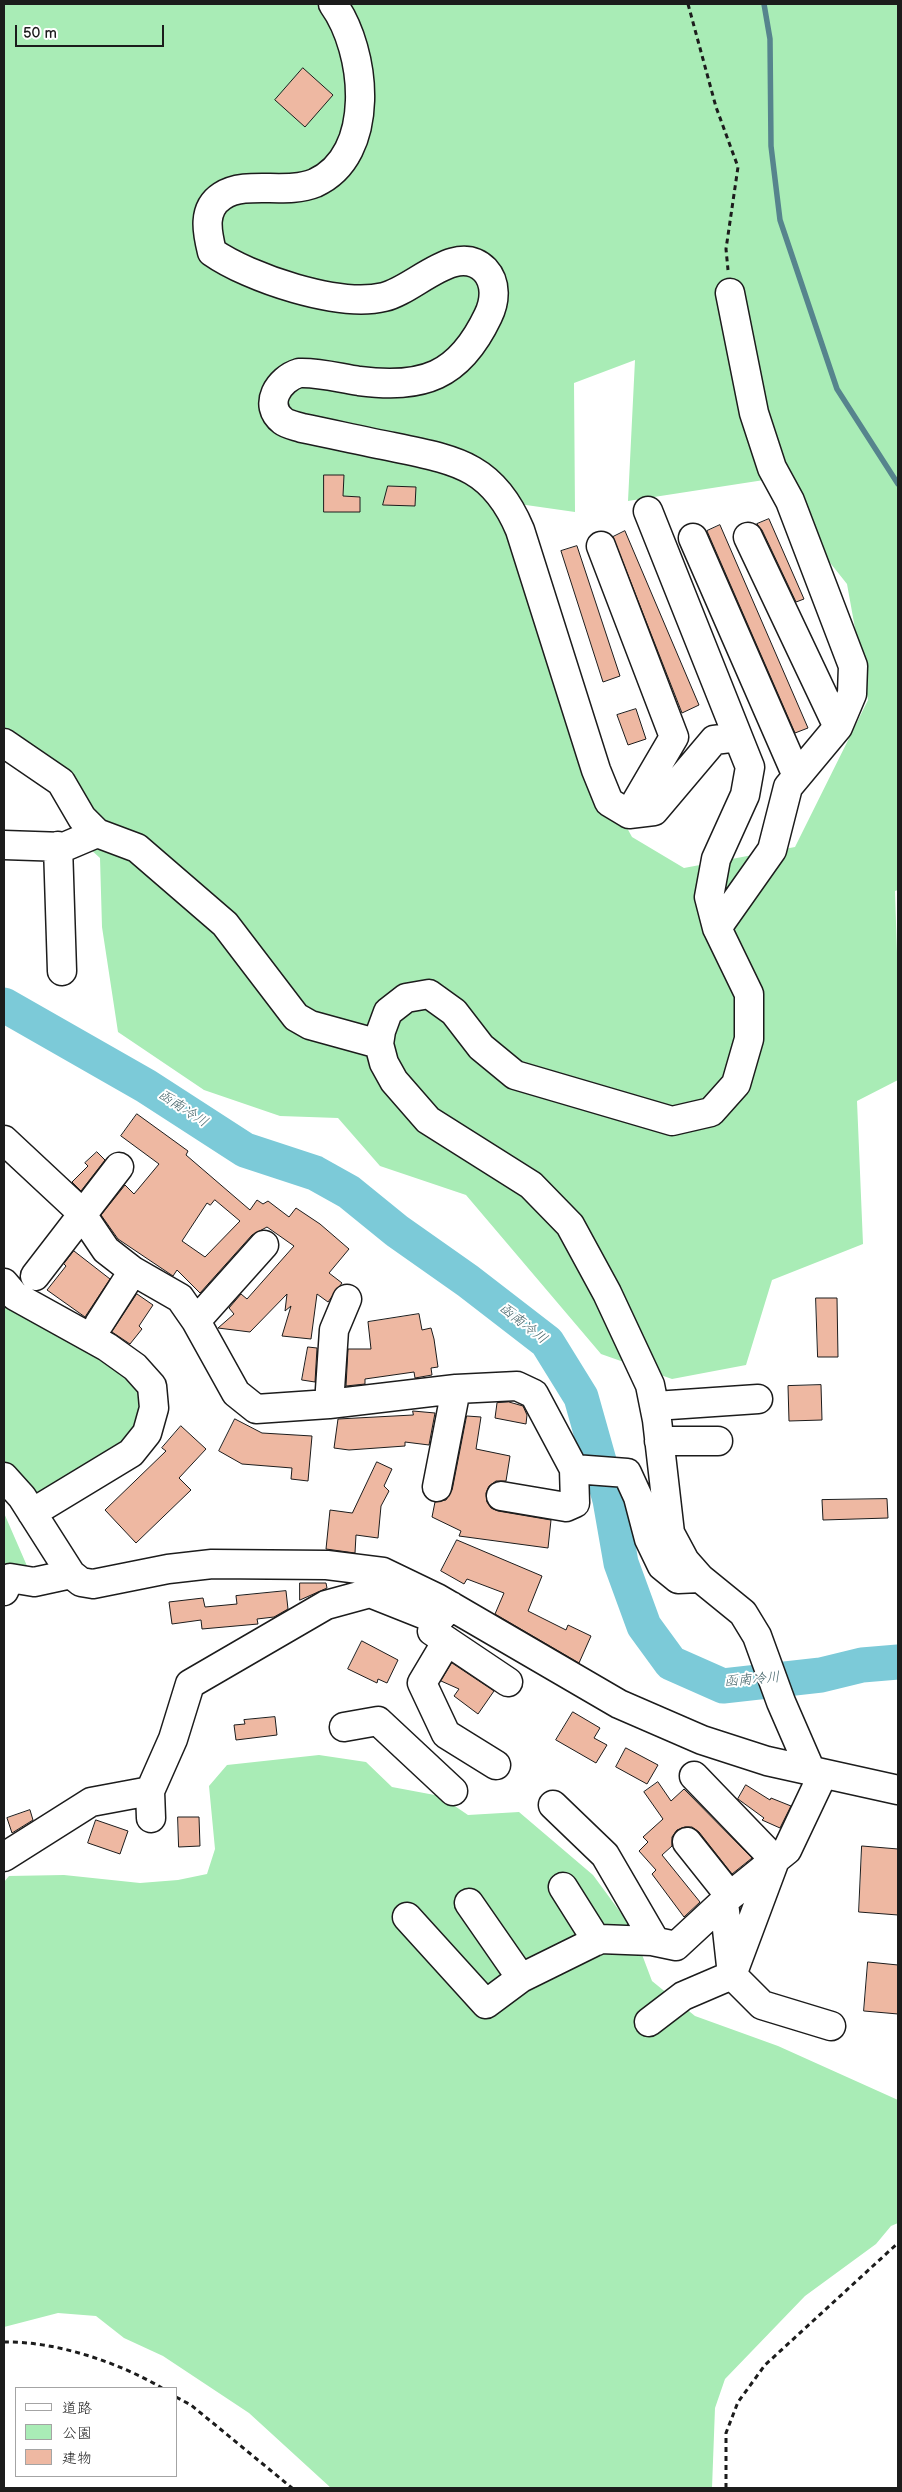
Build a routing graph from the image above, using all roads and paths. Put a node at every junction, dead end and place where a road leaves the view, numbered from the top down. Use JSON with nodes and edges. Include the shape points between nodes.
{"nodes":[{"id":1,"x":333,"y":4,"type":"edge"},
{"id":2,"x":688,"y":4,"type":"edge"},
{"id":3,"x":730,"y":293,"type":"joint"},
{"id":4,"x":648,"y":511,"type":"dead end"},
{"id":5,"x":748,"y":537,"type":"dead end"},
{"id":6,"x":693,"y":538,"type":"dead end"},
{"id":7,"x":601,"y":546,"type":"dead end"},
{"id":8,"x":838,"y":728,"type":"junction"},
{"id":9,"x":738,"y":737,"type":"junction"},
{"id":10,"x":4,"y":743,"type":"edge"},
{"id":11,"x":797,"y":776,"type":"junction"},
{"id":12,"x":629,"y":814,"type":"junction"},
{"id":13,"x":97,"y":833,"type":"junction"},
{"id":14,"x":4,"y":845,"type":"edge"},
{"id":15,"x":58,"y":846,"type":"junction"},
{"id":16,"x":717,"y":928,"type":"junction"},
{"id":17,"x":62,"y":971,"type":"dead end"},
{"id":18,"x":379,"y":1044,"type":"junction"},
{"id":19,"x":8,"y":1154,"type":"edge"},
{"id":20,"x":119,"y":1167,"type":"dead end"},
{"id":21,"x":82,"y":1216,"type":"junction"},
{"id":22,"x":264,"y":1244,"type":"dead end"},
{"id":23,"x":133,"y":1271,"type":"junction"},
{"id":24,"x":35,"y":1276,"type":"dead end"},
{"id":25,"x":4,"y":1283,"type":"edge"},
{"id":26,"x":347,"y":1299,"type":"dead end"},
{"id":27,"x":196,"y":1321,"type":"junction"},
{"id":28,"x":99,"y":1324,"type":"dead end"},
{"id":29,"x":456,"y":1389,"type":"junction"},
{"id":30,"x":758,"y":1399,"type":"dead end"},
{"id":31,"x":330,"y":1404,"type":"junction"},
{"id":32,"x":654,"y":1406,"type":"junction"},
{"id":33,"x":660,"y":1440,"type":"junction"},
{"id":34,"x":718,"y":1442,"type":"dead end"},
{"id":35,"x":574,"y":1469,"type":"junction"},
{"id":36,"x":4,"y":1477,"type":"edge"},
{"id":37,"x":437,"y":1486,"type":"dead end"},
{"id":38,"x":501,"y":1496,"type":"dead end"},
{"id":39,"x":32,"y":1513,"type":"junction"},
{"id":40,"x":71,"y":1574,"type":"junction"},
{"id":41,"x":700,"y":1578,"type":"junction"},
{"id":42,"x":4,"y":1592,"type":"edge"},
{"id":43,"x":385,"y":1599,"type":"junction"},
{"id":44,"x":451,"y":1606,"type":"junction"},
{"id":45,"x":447,"y":1641,"type":"junction"},
{"id":46,"x":508,"y":1682,"type":"dead end"},
{"id":47,"x":344,"y":1727,"type":"dead end"},
{"id":48,"x":446,"y":1734,"type":"junction"},
{"id":49,"x":404,"y":1745,"type":"junction"},
{"id":50,"x":496,"y":1765,"type":"dead end"},
{"id":51,"x":817,"y":1773,"type":"junction"},
{"id":52,"x":694,"y":1776,"type":"dead end"},
{"id":53,"x":898,"y":1790,"type":"edge"},
{"id":54,"x":150,"y":1791,"type":"junction"},
{"id":55,"x":453,"y":1791,"type":"dead end"},
{"id":56,"x":552,"y":1805,"type":"dead end"},
{"id":57,"x":151,"y":1818,"type":"dead end"},
{"id":58,"x":687,"y":1842,"type":"dead end"},
{"id":59,"x":4,"y":1857,"type":"edge"},
{"id":60,"x":775,"y":1860,"type":"junction"},
{"id":61,"x":563,"y":1887,"type":"dead end"},
{"id":62,"x":727,"y":1899,"type":"junction"},
{"id":63,"x":469,"y":1903,"type":"dead end"},
{"id":64,"x":407,"y":1918,"type":"dead end"},
{"id":65,"x":597,"y":1941,"type":"junction"},
{"id":66,"x":655,"y":1941,"type":"junction"},
{"id":67,"x":732,"y":1976,"type":"junction"},
{"id":68,"x":520,"y":1978,"type":"junction"},
{"id":69,"x":649,"y":2022,"type":"dead end"},
{"id":70,"x":831,"y":2026,"type":"dead end"},
{"id":71,"x":898,"y":2243,"type":"edge"},
{"id":72,"x":4,"y":2342,"type":"edge"},
{"id":73,"x":160,"y":2387,"type":"edge"},
{"id":74,"x":178,"y":2398,"type":"edge"},
{"id":75,"x":292,"y":2488,"type":"edge"},
{"id":76,"x":726,"y":2488,"type":"edge"}],
"edges":[{"from":1,"to":12,"type":"street","via":[[342,15],[352,44],[358,79],[361,110],[354,139],[342,163],[314,183],[292,189],[244,189],[223,195],[213,204],[207,217],[212,252],[257,276],[328,296],[359,301],[385,297],[406,289],[439,268],[461,259],[477,263],[487,272],[494,296],[483,328],[467,350],[438,376],[392,383],[298,373],[289,376],[277,388],[274,406],[284,422],[302,428],[458,462],[496,490],[513,512],[520,530],[599,778],[609,802]]},
{"from":2,"to":3,"type":"path","via":[[716,106],[738,167],[726,249]]},
{"from":3,"to":8,"type":"street","via":[[754,412],[769,459],[790,501],[853,666],[852,694]]},
{"from":4,"to":9,"type":"street","via":[[681,618]]},
{"from":5,"to":8,"type":"street","via":[[772,606]]},
{"from":6,"to":11,"type":"street"},
{"from":7,"to":12,"type":"street","via":[[674,736]]},
{"from":8,"to":11,"type":"street"},
{"from":9,"to":12,"type":"street","via":[[714,740],[654,811]]},
{"from":9,"to":16,"type":"street","via":[[750,767],[745,795],[716,860],[709,897]]},
{"from":10,"to":13,"type":"street","via":[[61,782],[82,818]]},
{"from":11,"to":16,"type":"street","via":[[788,787],[772,850]]},
{"from":13,"to":15,"type":"street","via":[[64,847]]},
{"from":13,"to":18,"type":"street","via":[[137,848],[225,924],[296,1017],[310,1025]]},
{"from":14,"to":15,"type":"street"},
{"from":15,"to":17,"type":"street"},
{"from":16,"to":18,"type":"street","via":[[749,994],[749,1039],[736,1084],[711,1112],[672,1121],[515,1075],[481,1047],[454,1012],[429,994],[406,998],[388,1012]]},
{"from":18,"to":32,"type":"street","via":[[384,1063],[394,1081],[428,1120],[531,1185],[570,1225],[637,1356],[650,1385]]},
{"from":19,"to":21,"type":"street"},
{"from":20,"to":21,"type":"street"},
{"from":21,"to":23,"type":"street","via":[[106,1250]]},
{"from":21,"to":24,"type":"street"},
{"from":22,"to":27,"type":"street"},
{"from":23,"to":27,"type":"street","via":[[180,1298]]},
{"from":23,"to":28,"type":"street"},
{"from":25,"to":39,"type":"street","via":[[16,1296],[107,1347],[135,1367],[152,1386],[154,1408],[147,1433],[131,1453]]},
{"from":26,"to":31,"type":"street","via":[[334,1330]]},
{"from":27,"to":31,"type":"street","via":[[236,1392],[256,1409]]},
{"from":29,"to":31,"type":"street"},
{"from":29,"to":35,"type":"street","via":[[516,1386],[534,1394]]},
{"from":29,"to":37,"type":"street"},
{"from":30,"to":32,"type":"street"},
{"from":32,"to":33,"type":"street"},
{"from":33,"to":34,"type":"street"},
{"from":33,"to":41,"type":"street","via":[[670,1533],[685,1561]]},
{"from":35,"to":38,"type":"street","via":[[575,1503],[566,1507]]},
{"from":35,"to":41,"type":"street","via":[[627,1473],[638,1496],[649,1539],[662,1566],[678,1579]]},
{"from":36,"to":39,"type":"street"},
{"from":39,"to":40,"type":"street"},
{"from":40,"to":42,"type":"street","via":[[34,1582],[10,1578]]},
{"from":40,"to":44,"type":"street","via":[[82,1582],[93,1584],[212,1564],[328,1565],[383,1572]]},
{"from":41,"to":51,"type":"street","via":[[742,1613],[757,1636],[781,1702]]},
{"from":43,"to":44,"type":"street","via":[[438,1620]]},
{"from":43,"to":45,"type":"street"},
{"from":43,"to":54,"type":"street","via":[[370,1593],[326,1605],[190,1684],[173,1739]]},
{"from":44,"to":51,"type":"street","via":[[619,1704],[702,1740]]},
{"from":45,"to":46,"type":"street"},
{"from":45,"to":48,"type":"street","via":[[422,1683]]},
{"from":47,"to":49,"type":"street","via":[[378,1721]]},
{"from":48,"to":49,"type":"street"},
{"from":48,"to":50,"type":"street"},
{"from":49,"to":55,"type":"street"},
{"from":51,"to":53,"type":"street"},
{"from":51,"to":60,"type":"street","via":[[787,1850]]},
{"from":52,"to":60,"type":"street"},
{"from":54,"to":57,"type":"street"},
{"from":54,"to":59,"type":"street","via":[[91,1802]]},
{"from":56,"to":66,"type":"street","via":[[605,1856]]},
{"from":58,"to":62,"type":"street"},
{"from":60,"to":62,"type":"street"},
{"from":60,"to":67,"type":"street"},
{"from":61,"to":65,"type":"street"},
{"from":62,"to":66,"type":"street","via":[[676,1946]]},
{"from":62,"to":67,"type":"street"},
{"from":63,"to":68,"type":"street"},
{"from":64,"to":68,"type":"street","via":[[486,2004]]},
{"from":65,"to":66,"type":"street"},
{"from":65,"to":68,"type":"street"},
{"from":67,"to":69,"type":"street","via":[[683,1996]]},
{"from":67,"to":70,"type":"street","via":[[762,2005]]},
{"from":71,"to":76,"type":"path","via":[[766,2365],[738,2402],[726,2433]]},
{"from":72,"to":73,"type":"path","via":[[52,2346],[93,2358]]},
{"from":74,"to":75,"type":"path","via":[[191,2405]]}]}
